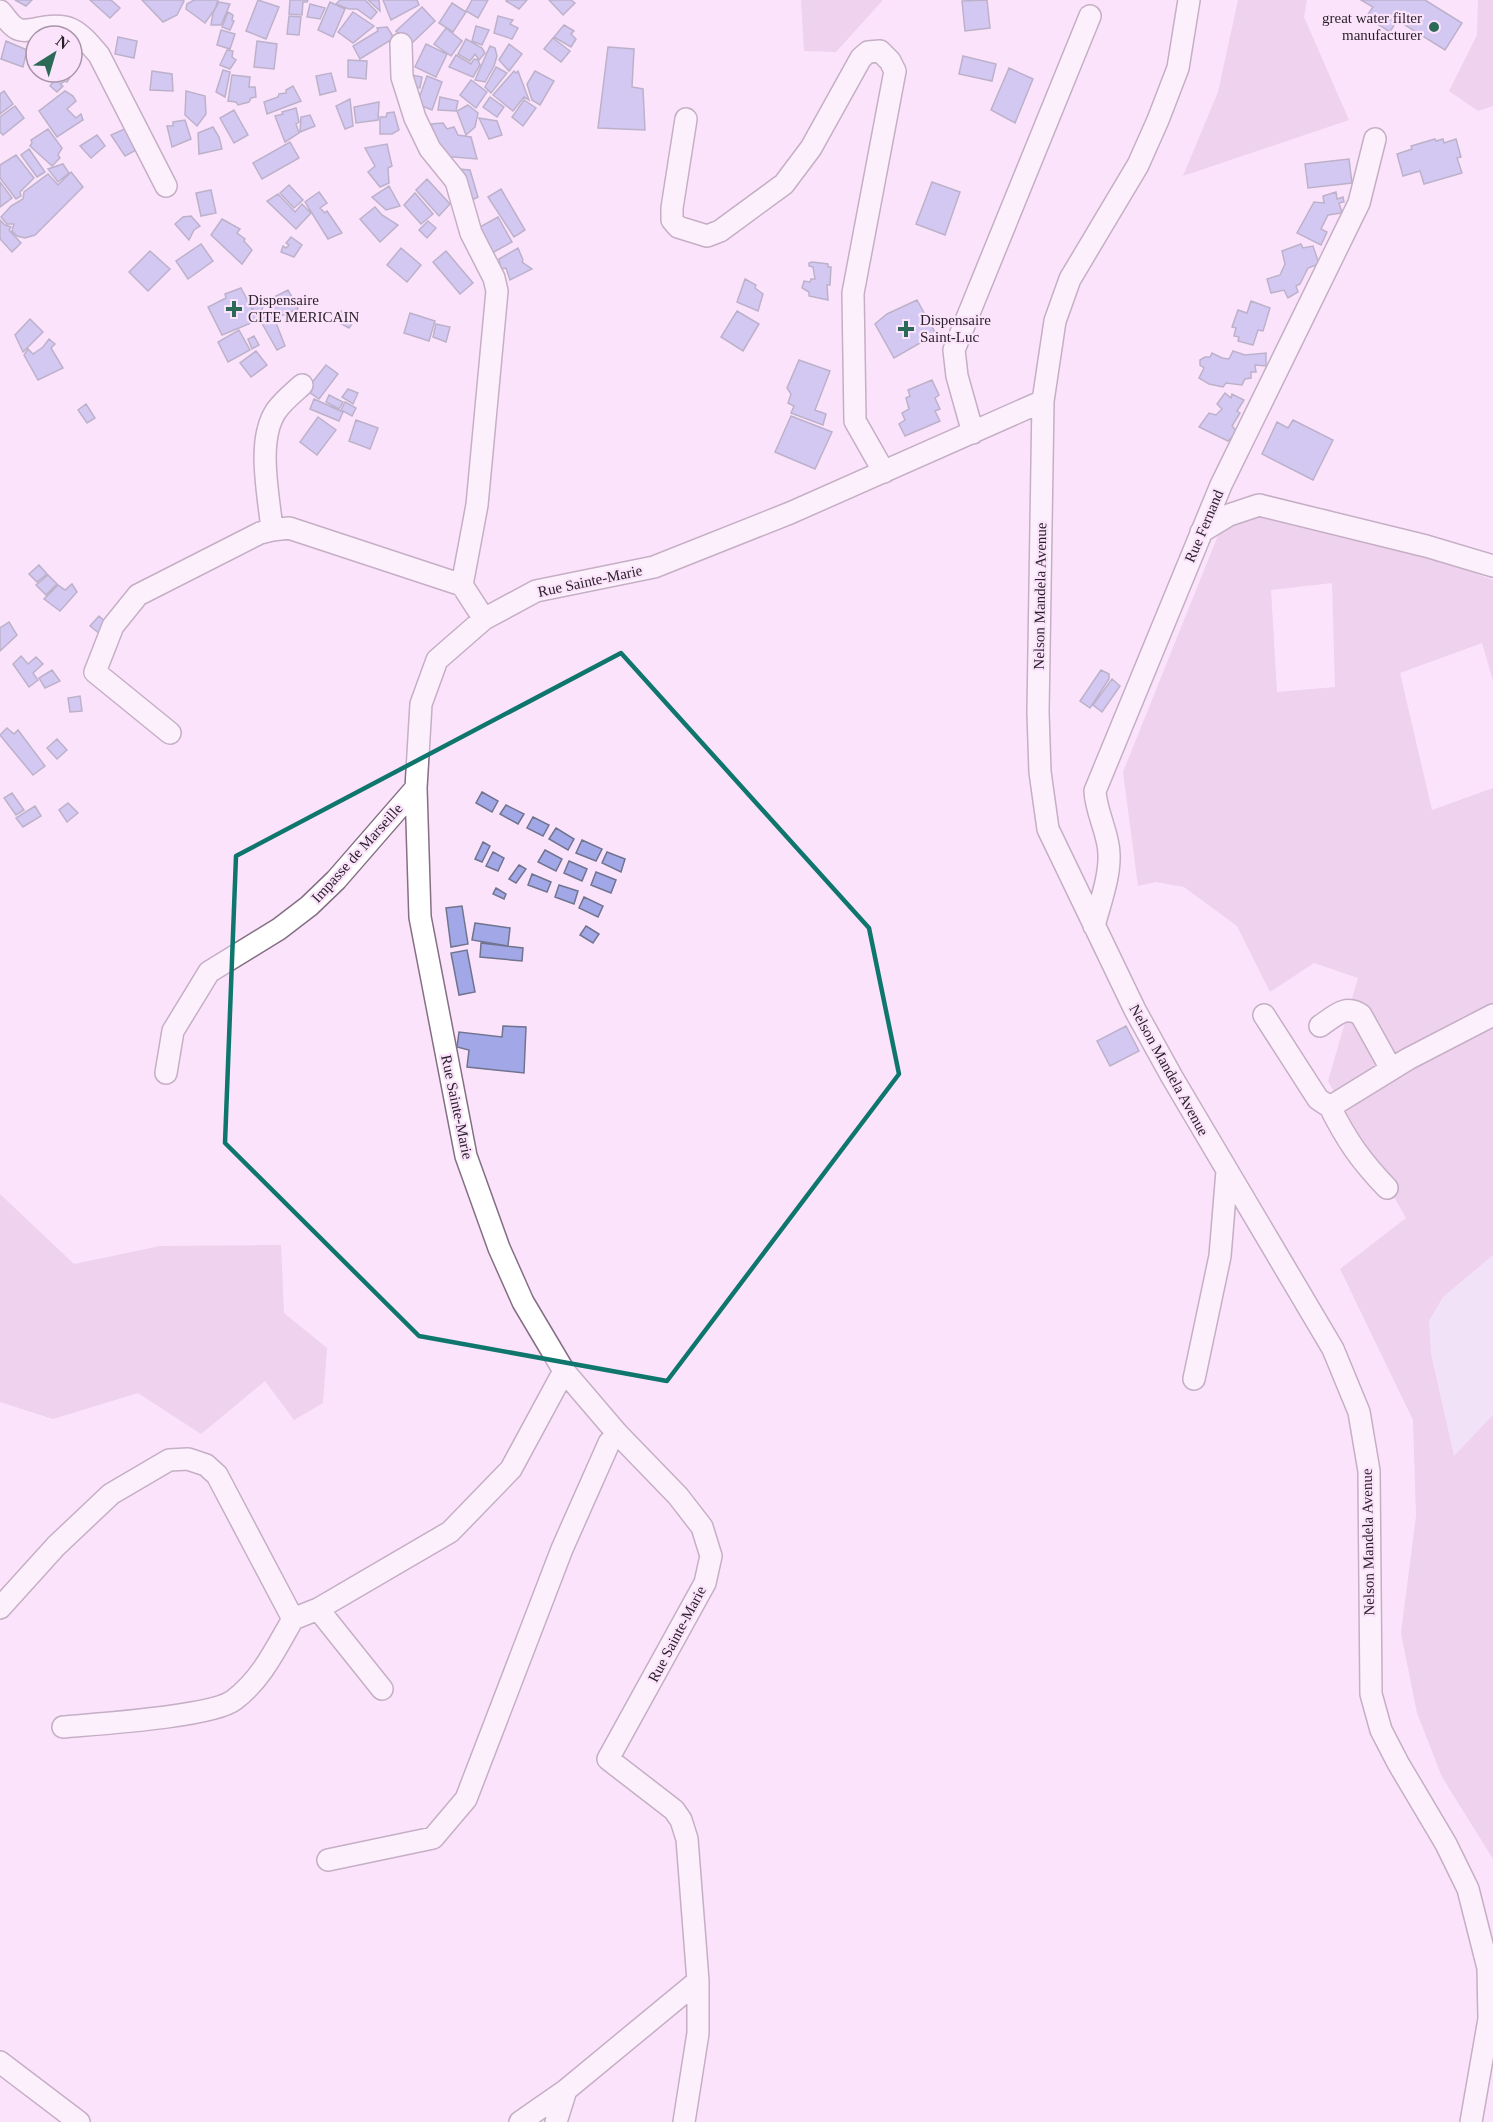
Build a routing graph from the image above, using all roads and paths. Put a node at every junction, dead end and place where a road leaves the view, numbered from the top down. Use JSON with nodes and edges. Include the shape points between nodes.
{"nodes":[{"id":1,"x":1189,"y":0,"type":"edge"},
{"id":2,"x":0,"y":11,"type":"edge"},
{"id":3,"x":1090,"y":15,"type":"dead end"},
{"id":4,"x":401,"y":44,"type":"dead end"},
{"id":5,"x":686,"y":119,"type":"dead end"},
{"id":6,"x":1375,"y":139,"type":"dead end"},
{"id":7,"x":166,"y":186,"type":"dead end"},
{"id":8,"x":302,"y":385,"type":"dead end"},
{"id":9,"x":1043,"y":401,"type":"junction"},
{"id":10,"x":973,"y":433,"type":"junction"},
{"id":11,"x":884,"y":472,"type":"junction"},
{"id":12,"x":272,"y":530,"type":"junction"},
{"id":13,"x":1201,"y":532,"type":"junction"},
{"id":14,"x":1493,"y":567,"type":"edge"},
{"id":15,"x":462,"y":585,"type":"junction"},
{"id":16,"x":484,"y":619,"type":"junction"},
{"id":17,"x":170,"y":734,"type":"dead end"},
{"id":18,"x":416,"y":788,"type":"junction"},
{"id":19,"x":1094,"y":926,"type":"junction"},
{"id":20,"x":1264,"y":1015,"type":"dead end"},
{"id":21,"x":1493,"y":1015,"type":"edge"},
{"id":22,"x":1320,"y":1026,"type":"dead end"},
{"id":23,"x":1391,"y":1070,"type":"junction"},
{"id":24,"x":166,"y":1073,"type":"dead end"},
{"id":25,"x":1330,"y":1107,"type":"junction"},
{"id":26,"x":1227,"y":1171,"type":"junction"},
{"id":27,"x":1387,"y":1188,"type":"dead end"},
{"id":28,"x":564,"y":1371,"type":"junction"},
{"id":29,"x":1194,"y":1379,"type":"dead end"},
{"id":30,"x":617,"y":1433,"type":"junction"},
{"id":31,"x":0,"y":1608,"type":"edge"},
{"id":32,"x":318,"y":1609,"type":"junction"},
{"id":33,"x":293,"y":1619,"type":"junction"},
{"id":34,"x":382,"y":1689,"type":"dead end"},
{"id":35,"x":63,"y":1727,"type":"dead end"},
{"id":36,"x":328,"y":1860,"type":"dead end"},
{"id":37,"x":698,"y":1981,"type":"junction"},
{"id":38,"x":0,"y":2062,"type":"edge"},
{"id":39,"x":566,"y":2090,"type":"junction"},
{"id":40,"x":80,"y":2122,"type":"edge"},
{"id":41,"x":520,"y":2122,"type":"edge"},
{"id":42,"x":556,"y":2122,"type":"edge"},
{"id":43,"x":684,"y":2122,"type":"edge"},
{"id":44,"x":1471,"y":2122,"type":"edge"}],
"edges":[{"from":1,"to":9,"type":"street","name":"Nelson Mandela Avenue","via":[[1178,68],[1158,120],[1138,165],[1070,279],[1055,321]]},
{"from":2,"to":7,"type":"street","via":[[16,28],[27,31],[60,25],[85,38],[99,55]]},
{"from":3,"to":10,"type":"street","via":[[954,350]]},
{"from":4,"to":15,"type":"street","via":[[402,77],[415,118],[430,149],[456,181],[471,233],[497,291],[477,505]]},
{"from":5,"to":11,"type":"street","via":[[672,220],[678,227],[707,236],[720,231],[784,184],[811,148],[861,58],[868,52],[880,51],[890,61],[895,71],[853,292],[855,421]]},
{"from":6,"to":13,"type":"street","name":"Rue Fernand","via":[[1359,203]]},
{"from":8,"to":12,"type":"street","via":[[275,412],[268,433],[264,454]]},
{"from":9,"to":10,"type":"street","name":"Rue Sainte-Marie"},
{"from":9,"to":19,"type":"street","name":"Nelson Mandela Avenue","via":[[1040,772],[1048,829]]},
{"from":10,"to":11,"type":"street","name":"Rue Sainte-Marie"},
{"from":11,"to":16,"type":"street","name":"Rue Sainte-Marie","via":[[654,567],[536,591]]},
{"from":12,"to":15,"type":"street","via":[[289,528]]},
{"from":12,"to":17,"type":"street","via":[[138,594],[113,626],[95,672]]},
{"from":13,"to":14,"type":"street","via":[[1229,515],[1259,505],[1426,546]]},
{"from":13,"to":19,"type":"street","name":"Rue Fernand","via":[[1095,790],[1095,804],[1109,852]]},
{"from":15,"to":16,"type":"street"},
{"from":16,"to":18,"type":"street","name":"Rue Sainte-Marie","via":[[437,660],[421,704]]},
{"from":18,"to":24,"type":"street","name":"Impasse de Marseille","via":[[309,906],[208,972],[173,1031]]},
{"from":18,"to":28,"type":"street","name":"Rue Sainte-Marie","via":[[420,917],[466,1156],[523,1302]]},
{"from":19,"to":26,"type":"street","name":"Nelson Mandela Avenue","via":[[1135,1010]]},
{"from":20,"to":25,"type":"street","via":[[1318,1099]]},
{"from":21,"to":23,"type":"street"},
{"from":22,"to":23,"type":"street","via":[[1344,1010],[1361,1015]]},
{"from":23,"to":25,"type":"street"},
{"from":25,"to":27,"type":"street","via":[[1347,1140]]},
{"from":26,"to":29,"type":"street","via":[[1220,1256]]},
{"from":26,"to":44,"type":"street","name":"Nelson Mandela Avenue","via":[[1334,1349],[1359,1412],[1369,1471],[1371,1694],[1381,1730],[1468,1889],[1488,1968],[1490,2019]]},
{"from":28,"to":30,"type":"street","name":"Rue Sainte-Marie"},
{"from":28,"to":32,"type":"street","via":[[512,1469],[450,1532]]},
{"from":30,"to":36,"type":"street","via":[[562,1549],[466,1799],[433,1838]]},
{"from":30,"to":37,"type":"street","name":"Rue Sainte-Marie","via":[[702,1527],[711,1556],[705,1584],[608,1759],[674,1810],[681,1820],[687,1839]]},
{"from":31,"to":33,"type":"street","via":[[56,1546],[111,1494],[169,1460],[188,1459],[217,1475]]},
{"from":32,"to":33,"type":"street"},
{"from":32,"to":34,"type":"street"},
{"from":33,"to":35,"type":"street","via":[[260,1676],[232,1702],[198,1712]]},
{"from":37,"to":39,"type":"street"},
{"from":37,"to":43,"type":"street","name":"Rue Sainte-Marie","via":[[698,2033]]},
{"from":38,"to":40,"type":"street"},
{"from":39,"to":41,"type":"street"},
{"from":39,"to":42,"type":"street"}]}
